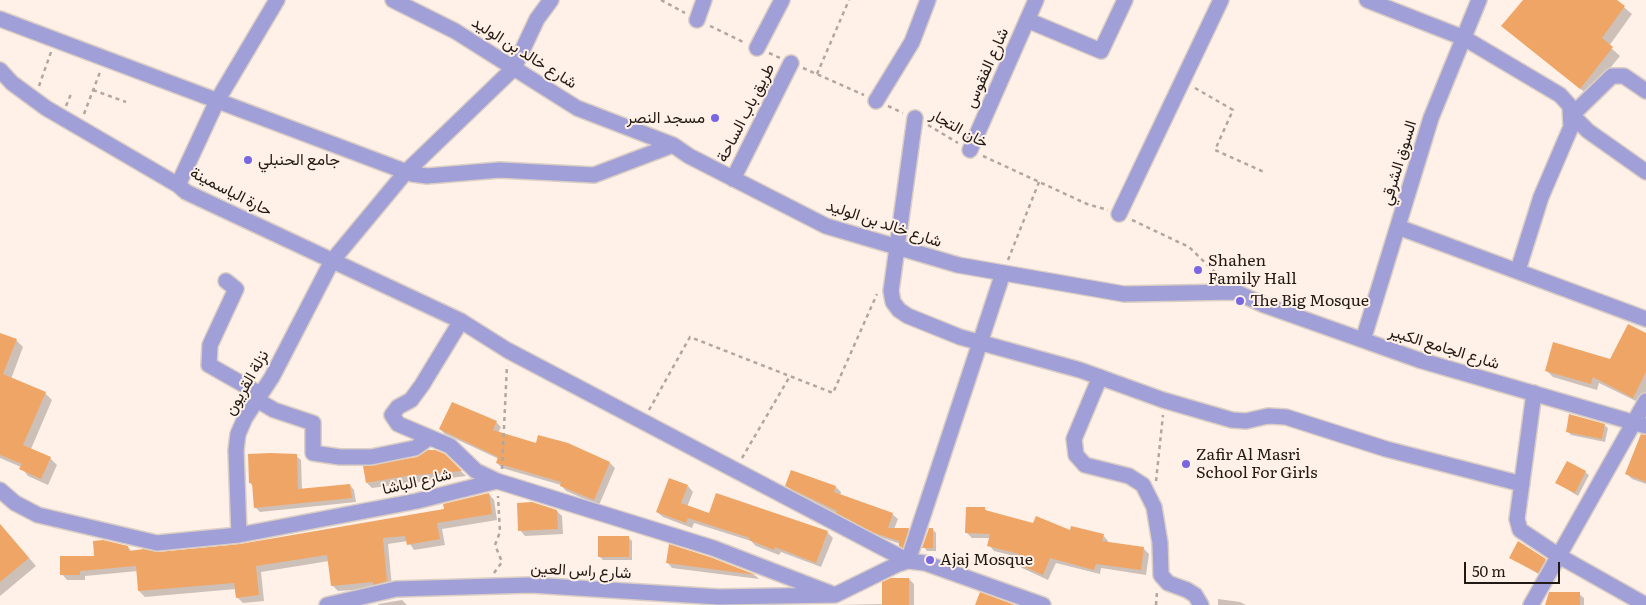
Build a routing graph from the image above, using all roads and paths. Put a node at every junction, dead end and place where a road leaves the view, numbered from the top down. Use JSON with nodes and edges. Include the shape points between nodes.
{"nodes":[{"id":1,"x":277,"y":0,"type":"edge"},
{"id":2,"x":393,"y":0,"type":"edge"},
{"id":3,"x":552,"y":0,"type":"edge"},
{"id":4,"x":661,"y":0,"type":"edge"},
{"id":5,"x":704,"y":0,"type":"edge"},
{"id":6,"x":782,"y":0,"type":"edge"},
{"id":7,"x":849,"y":0,"type":"edge"},
{"id":8,"x":928,"y":0,"type":"edge"},
{"id":9,"x":1036,"y":0,"type":"edge"},
{"id":10,"x":1125,"y":0,"type":"edge"},
{"id":11,"x":1221,"y":0,"type":"edge"},
{"id":12,"x":1367,"y":0,"type":"edge"},
{"id":13,"x":1479,"y":0,"type":"edge"},
{"id":14,"x":0,"y":19,"type":"edge"},
{"id":15,"x":697,"y":20,"type":"junction"},
{"id":16,"x":1027,"y":20,"type":"junction"},
{"id":17,"x":1464,"y":38,"type":"junction"},
{"id":18,"x":757,"y":48,"type":"junction"},
{"id":19,"x":51,"y":52,"type":"dead end"},
{"id":20,"x":791,"y":63,"type":"junction"},
{"id":21,"x":514,"y":68,"type":"junction"},
{"id":22,"x":0,"y":70,"type":"edge"},
{"id":23,"x":100,"y":72,"type":"dead end"},
{"id":24,"x":817,"y":74,"type":"junction"},
{"id":25,"x":1183,"y":81,"type":"junction"},
{"id":26,"x":93,"y":90,"type":"junction"},
{"id":27,"x":1646,"y":91,"type":"edge"},
{"id":28,"x":34,"y":99,"type":"junction"},
{"id":29,"x":217,"y":101,"type":"junction"},
{"id":30,"x":876,"y":101,"type":"junction"},
{"id":31,"x":126,"y":102,"type":"dead end"},
{"id":32,"x":1572,"y":115,"type":"junction"},
{"id":33,"x":915,"y":118,"type":"junction"},
{"id":34,"x":79,"y":128,"type":"junction"},
{"id":35,"x":673,"y":145,"type":"junction"},
{"id":36,"x":970,"y":150,"type":"junction"},
{"id":37,"x":405,"y":172,"type":"junction"},
{"id":38,"x":1264,"y":172,"type":"dead end"},
{"id":39,"x":1646,"y":172,"type":"edge"},
{"id":40,"x":733,"y":179,"type":"junction"},
{"id":41,"x":1039,"y":182,"type":"junction"},
{"id":42,"x":178,"y":185,"type":"junction"},
{"id":43,"x":1119,"y":214,"type":"junction"},
{"id":44,"x":1398,"y":227,"type":"junction"},
{"id":45,"x":898,"y":248,"type":"junction"},
{"id":46,"x":332,"y":261,"type":"junction"},
{"id":47,"x":1518,"y":270,"type":"junction"},
{"id":48,"x":1003,"y":273,"type":"junction"},
{"id":49,"x":226,"y":281,"type":"dead end"},
{"id":50,"x":1236,"y":292,"type":"junction"},
{"id":51,"x":878,"y":293,"type":"dead end"},
{"id":52,"x":1646,"y":319,"type":"edge"},
{"id":53,"x":461,"y":321,"type":"junction"},
{"id":54,"x":1363,"y":340,"type":"junction"},
{"id":55,"x":980,"y":342,"type":"junction"},
{"id":56,"x":790,"y":376,"type":"junction"},
{"id":57,"x":1100,"y":377,"type":"junction"},
{"id":58,"x":1534,"y":393,"type":"junction"},
{"id":59,"x":258,"y":397,"type":"junction"},
{"id":60,"x":1163,"y":400,"type":"junction"},
{"id":61,"x":1646,"y":401,"type":"edge"},
{"id":62,"x":643,"y":422,"type":"junction"},
{"id":63,"x":1640,"y":425,"type":"edge"},
{"id":64,"x":429,"y":438,"type":"junction"},
{"id":65,"x":735,"y":470,"type":"junction"},
{"id":66,"x":497,"y":481,"type":"junction"},
{"id":67,"x":1522,"y":484,"type":"junction"},
{"id":68,"x":0,"y":490,"type":"edge"},
{"id":69,"x":1156,"y":490,"type":"dead end"},
{"id":70,"x":239,"y":534,"type":"junction"},
{"id":71,"x":1559,"y":556,"type":"junction"},
{"id":72,"x":902,"y":563,"type":"junction"},
{"id":73,"x":835,"y":595,"type":"junction"},
{"id":74,"x":1646,"y":604,"type":"edge"},
{"id":75,"x":327,"y":605,"type":"edge"},
{"id":76,"x":1043,"y":605,"type":"edge"},
{"id":77,"x":1201,"y":605,"type":"edge"},
{"id":78,"x":1531,"y":605,"type":"edge"}],
"edges":[{"from":1,"to":29,"type":"street"},
{"from":2,"to":21,"type":"street","name":"شارع خالد بن الوليد","via":[[455,31]]},
{"from":3,"to":21,"type":"street","via":[[537,19]]},
{"from":4,"to":15,"type":"path","name":"خان التجار"},
{"from":5,"to":15,"type":"street"},
{"from":6,"to":18,"type":"street"},
{"from":7,"to":24,"type":"path"},
{"from":8,"to":30,"type":"street","via":[[912,42]]},
{"from":9,"to":16,"type":"street","name":"شارع الفقوس"},
{"from":10,"to":16,"type":"street","via":[[1100,51]]},
{"from":11,"to":25,"type":"street"},
{"from":12,"to":17,"type":"street"},
{"from":13,"to":17,"type":"street","name":"السوق الشرقي"},
{"from":14,"to":29,"type":"street"},
{"from":15,"to":18,"type":"path","name":"خان التجار"},
{"from":16,"to":36,"type":"street","name":"شارع الفقوس"},
{"from":17,"to":32,"type":"street","via":[[1560,95],[1570,106]]},
{"from":17,"to":44,"type":"street","name":"السوق الشرقي","via":[[1431,118]]},
{"from":18,"to":20,"type":"path","name":"خان التجار"},
{"from":19,"to":28,"type":"path"},
{"from":20,"to":24,"type":"path","name":"خان التجار"},
{"from":20,"to":40,"type":"street","name":"طريق باب الساحة"},
{"from":21,"to":35,"type":"street","name":"شارع خالد بن الوليد","via":[[577,108]]},
{"from":21,"to":37,"type":"street","name":"نزلة القريون"},
{"from":22,"to":28,"type":"street","name":"حارة الياسمينة"},
{"from":23,"to":26,"type":"path"},
{"from":24,"to":30,"type":"path","name":"خان التجار"},
{"from":25,"to":38,"type":"path","via":[[1233,110],[1215,150]]},
{"from":25,"to":43,"type":"street"},
{"from":26,"to":31,"type":"path"},
{"from":26,"to":34,"type":"path"},
{"from":27,"to":32,"type":"street","via":[[1624,76],[1612,76]]},
{"from":28,"to":34,"type":"street","name":"حارة الياسمينة"},
{"from":29,"to":37,"type":"street"},
{"from":29,"to":42,"type":"street"},
{"from":30,"to":33,"type":"path","name":"خان التجار"},
{"from":32,"to":39,"type":"street","via":[[1588,131]]},
{"from":32,"to":47,"type":"street","via":[[1571,127],[1542,197]]},
{"from":33,"to":36,"type":"path","name":"خان التجار"},
{"from":33,"to":45,"type":"street"},
{"from":34,"to":42,"type":"street","name":"حارة الياسمينة"},
{"from":35,"to":37,"type":"street","via":[[594,175],[500,170],[427,176]]},
{"from":35,"to":40,"type":"street","name":"شارع خالد بن الوليد"},
{"from":36,"to":41,"type":"path","name":"خان التجار"},
{"from":37,"to":46,"type":"street","name":"نزلة القريون"},
{"from":40,"to":45,"type":"street","name":"شارع خالد بن الوليد","via":[[826,226]]},
{"from":41,"to":43,"type":"path","name":"خان التجار","via":[[1087,204]]},
{"from":41,"to":48,"type":"path"},
{"from":42,"to":46,"type":"street","name":"حارة الياسمينة","via":[[186,192]]},
{"from":43,"to":50,"type":"path","name":"خان التجار","via":[[1189,247]]},
{"from":44,"to":47,"type":"street"},
{"from":44,"to":54,"type":"street","name":"السوق الشرقي"},
{"from":45,"to":48,"type":"street","name":"شارع خالد بن الوليد","via":[[958,265]]},
{"from":45,"to":55,"type":"street","via":[[891,291],[899,310],[917,320]]},
{"from":46,"to":53,"type":"street","name":"حارة الياسمينة"},
{"from":46,"to":59,"type":"street","name":"نزلة القريون","via":[[272,377]]},
{"from":47,"to":52,"type":"street"},
{"from":48,"to":50,"type":"street","name":"شارع خالد بن الوليد","via":[[1124,294]]},
{"from":48,"to":55,"type":"street"},
{"from":49,"to":59,"type":"street","via":[[236,290],[210,346],[209,365]]},
{"from":50,"to":54,"type":"street","name":"شارع الجامع الكبير"},
{"from":51,"to":56,"type":"path","via":[[833,393]]},
{"from":53,"to":62,"type":"street","name":"حارة الياسمينة","via":[[507,350]]},
{"from":53,"to":64,"type":"street","via":[[422,385],[392,415],[398,424]]},
{"from":54,"to":58,"type":"street","name":"شارع الجامع الكبير","via":[[1419,360]]},
{"from":55,"to":57,"type":"street"},
{"from":55,"to":72,"type":"street"},
{"from":56,"to":62,"type":"path","via":[[690,337]]},
{"from":56,"to":65,"type":"path"},
{"from":57,"to":60,"type":"street"},
{"from":57,"to":77,"type":"street","via":[[1074,439],[1076,455],[1085,465],[1129,476],[1143,485],[1152,499],[1156,515],[1161,575],[1168,584],[1195,595]]},
{"from":58,"to":63,"type":"street","name":"شارع الجامع الكبير"},
{"from":58,"to":67,"type":"street"},
{"from":59,"to":64,"type":"street","via":[[274,410],[313,423],[313,453],[340,458],[371,457],[414,448]]},
{"from":59,"to":70,"type":"street","name":"نزلة القريون","via":[[241,426],[236,443]]},
{"from":60,"to":67,"type":"street","via":[[1239,421],[1268,416],[1286,417],[1386,449]]},
{"from":60,"to":69,"type":"path"},
{"from":61,"to":63,"type":"street"},
{"from":62,"to":65,"type":"street","name":"حارة الياسمينة"},
{"from":63,"to":71,"type":"street"},
{"from":64,"to":66,"type":"street","via":[[450,446],[476,471]]},
{"from":65,"to":72,"type":"street","name":"حارة الياسمينة"},
{"from":66,"to":70,"type":"street","name":"شارع الباشا","via":[[417,501]]},
{"from":66,"to":73,"type":"street","via":[[713,548]]},
{"from":67,"to":71,"type":"street","via":[[1517,519],[1520,530]]},
{"from":68,"to":70,"type":"street","name":"شارع الباشا","via":[[15,503],[38,515],[158,543]]},
{"from":71,"to":74,"type":"street"},
{"from":71,"to":78,"type":"street"},
{"from":72,"to":73,"type":"street"},
{"from":72,"to":76,"type":"street","name":"حارة الياسمينة","via":[[925,563]]},
{"from":73,"to":75,"type":"street","name":"شارع راس العين","via":[[719,597],[531,584],[396,590]]}]}
